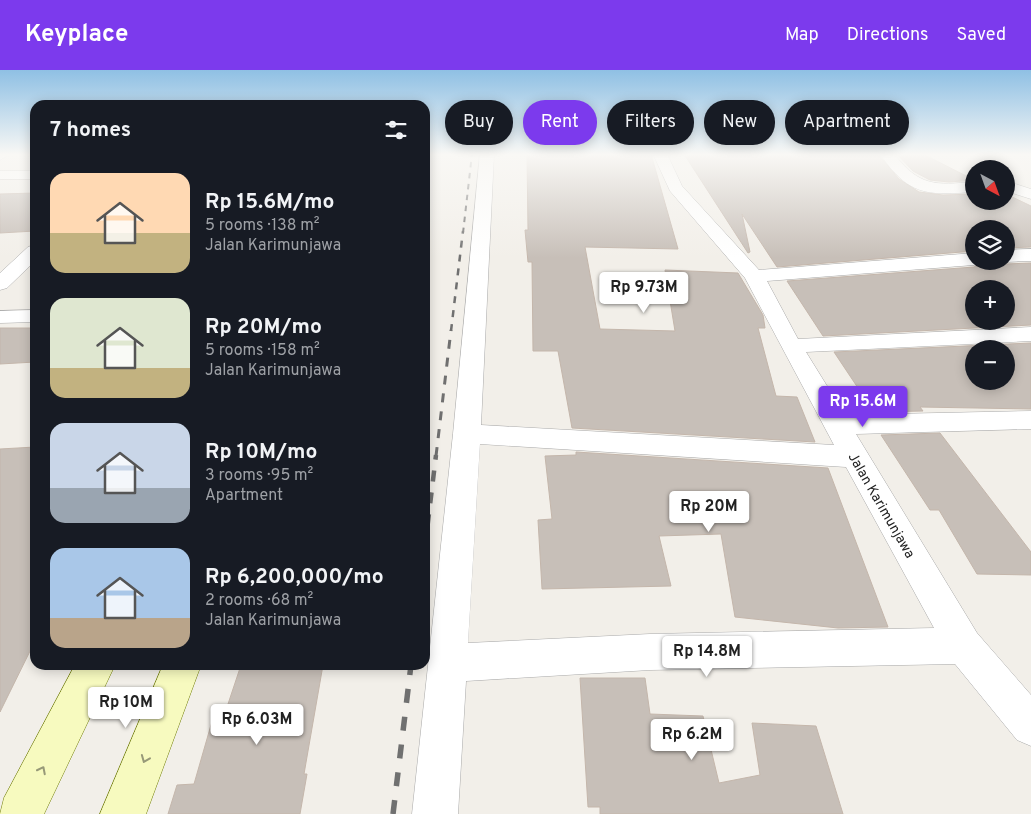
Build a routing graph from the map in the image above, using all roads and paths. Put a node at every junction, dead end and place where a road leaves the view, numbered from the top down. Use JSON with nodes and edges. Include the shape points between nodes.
{"nodes":[{"id":1,"x":485,"y":189,"type":"edge"},
{"id":2,"x":676,"y":189,"type":"edge"},
{"id":3,"x":1015,"y":189,"type":"edge"},
{"id":4,"x":1031,"y":194,"type":"edge"},
{"id":5,"x":1031,"y":254,"type":"edge"},
{"id":6,"x":1015,"y":255,"type":"edge"},
{"id":7,"x":30,"y":257,"type":"edge"},
{"id":8,"x":965,"y":260,"type":"edge"},
{"id":9,"x":754,"y":276,"type":"junction"},
{"id":10,"x":0,"y":284,"type":"edge"},
{"id":11,"x":30,"y":316,"type":"edge"},
{"id":12,"x":0,"y":317,"type":"edge"},
{"id":13,"x":1031,"y":334,"type":"edge"},
{"id":14,"x":791,"y":346,"type":"junction"},
{"id":15,"x":1031,"y":420,"type":"edge"},
{"id":16,"x":838,"y":425,"type":"junction"},
{"id":17,"x":467,"y":434,"type":"junction"},
{"id":18,"x":854,"y":457,"type":"junction"},
{"id":19,"x":964,"y":646,"type":"junction"},
{"id":20,"x":448,"y":663,"type":"junction"},
{"id":21,"x":93,"y":670,"type":"edge"},
{"id":22,"x":180,"y":670,"type":"edge"},
{"id":23,"x":1031,"y":726,"type":"edge"},
{"id":24,"x":20,"y":814,"type":"edge"},
{"id":25,"x":123,"y":814,"type":"edge"},
{"id":26,"x":434,"y":814,"type":"edge"}],
"edges":[{"from":1,"to":17,"type":"street"},
{"from":2,"to":9,"type":"street","name":"Jalan Karimunjawa"},
{"from":3,"to":4,"type":"street"},
{"from":5,"to":6,"type":"street"},
{"from":7,"to":10,"type":"street"},
{"from":8,"to":9,"type":"street"},
{"from":9,"to":14,"type":"street","name":"Jalan Karimunjawa"},
{"from":11,"to":12,"type":"street"},
{"from":13,"to":14,"type":"street"},
{"from":14,"to":16,"type":"street","name":"Jalan Karimunjawa"},
{"from":15,"to":16,"type":"street"},
{"from":16,"to":18,"type":"street","name":"Jalan Karimunjawa"},
{"from":17,"to":18,"type":"street"},
{"from":17,"to":20,"type":"street"},
{"from":18,"to":19,"type":"street","name":"Jalan Karimunjawa"},
{"from":19,"to":20,"type":"street","via":[[650,652]]},
{"from":19,"to":23,"type":"street","name":"Jalan Karimunjawa"},
{"from":20,"to":26,"type":"street"},
{"from":24,"to":21,"type":"main road","one_way":true},
{"from":22,"to":25,"type":"main road","one_way":true}]}
